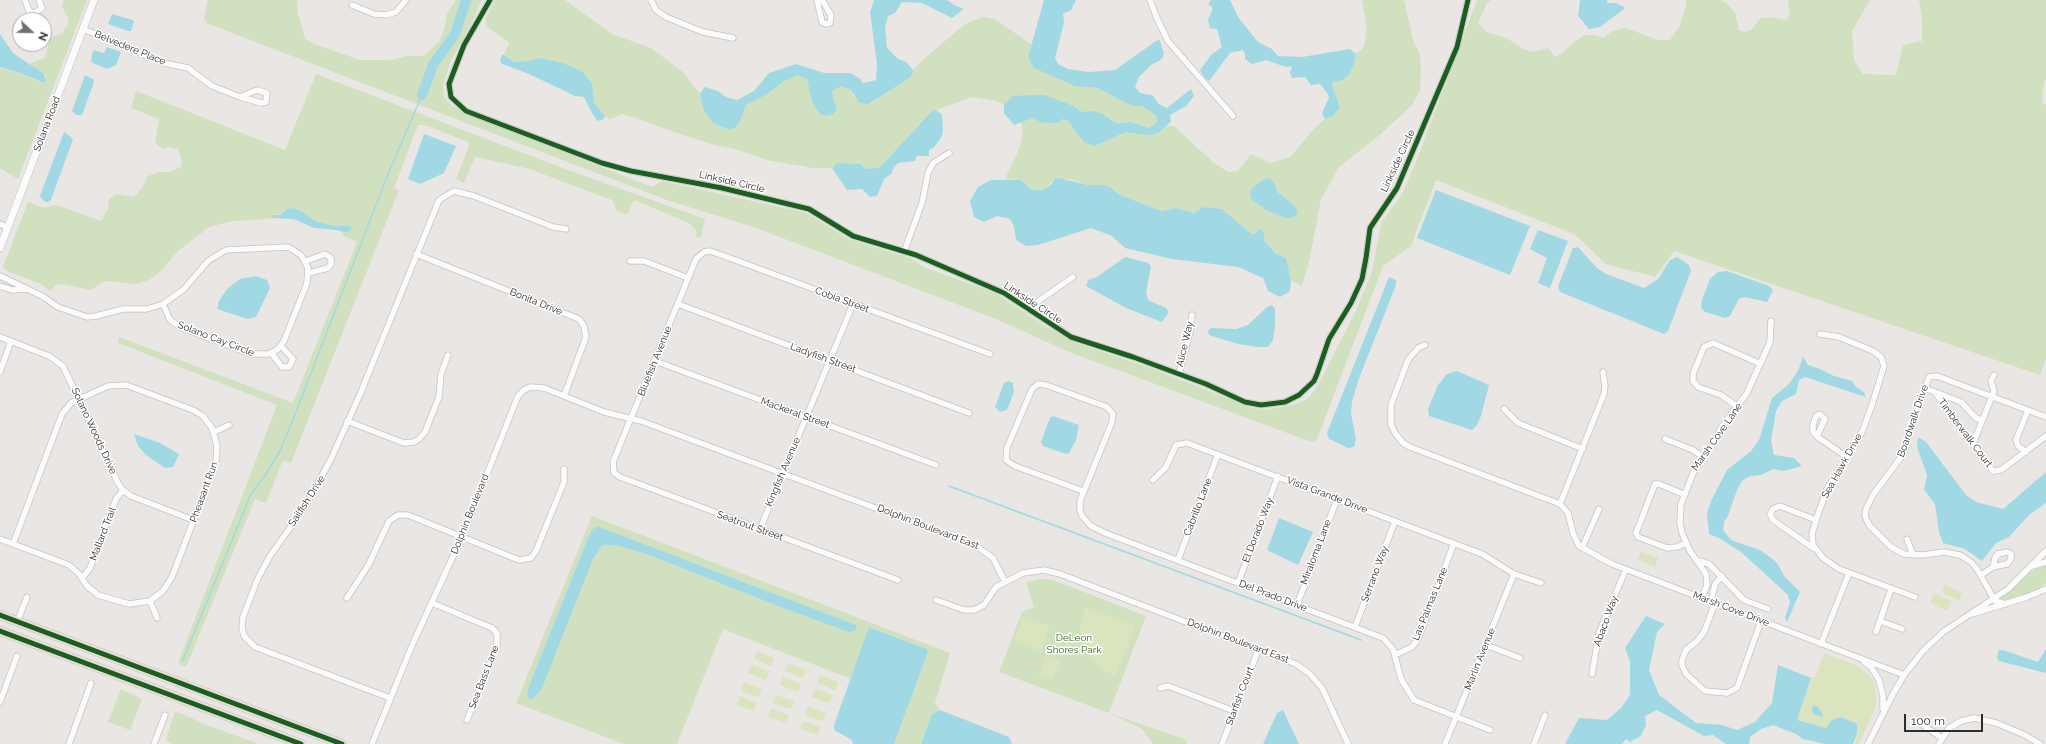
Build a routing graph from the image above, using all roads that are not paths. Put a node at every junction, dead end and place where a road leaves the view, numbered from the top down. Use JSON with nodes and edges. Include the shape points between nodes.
{"nodes":[{"id":1,"x":25,"y":0,"type":"edge"},
{"id":2,"x":39,"y":0,"type":"edge"},
{"id":3,"x":94,"y":0,"type":"edge"},
{"id":4,"x":406,"y":0,"type":"edge"},
{"id":5,"x":490,"y":0,"type":"edge"},
{"id":6,"x":651,"y":0,"type":"edge"},
{"id":7,"x":817,"y":0,"type":"edge"},
{"id":8,"x":822,"y":0,"type":"edge"},
{"id":9,"x":1150,"y":0,"type":"edge"},
{"id":10,"x":1468,"y":0,"type":"edge"},
{"id":11,"x":352,"y":5,"type":"dead end"},
{"id":12,"x":83,"y":29,"type":"junction"},
{"id":13,"x":733,"y":38,"type":"dead end"},
{"id":14,"x":240,"y":97,"type":"dead end"},
{"id":15,"x":1233,"y":116,"type":"dead end"},
{"id":16,"x":949,"y":153,"type":"dead end"},
{"id":17,"x":0,"y":224,"type":"edge"},
{"id":18,"x":8,"y":228,"type":"junction"},
{"id":19,"x":566,"y":229,"type":"dead end"},
{"id":20,"x":0,"y":248,"type":"edge"},
{"id":21,"x":904,"y":252,"type":"junction"},
{"id":22,"x":416,"y":254,"type":"junction"},
{"id":23,"x":696,"y":260,"type":"joint"},
{"id":24,"x":306,"y":261,"type":"junction"},
{"id":25,"x":630,"y":261,"type":"dead end"},
{"id":26,"x":309,"y":273,"type":"junction"},
{"id":27,"x":0,"y":276,"type":"edge"},
{"id":28,"x":1073,"y":277,"type":"dead end"},
{"id":29,"x":688,"y":278,"type":"junction"},
{"id":30,"x":0,"y":286,"type":"edge"},
{"id":31,"x":27,"y":289,"type":"junction"},
{"id":32,"x":163,"y":304,"type":"junction"},
{"id":33,"x":678,"y":304,"type":"junction"},
{"id":34,"x":853,"y":304,"type":"junction"},
{"id":35,"x":1027,"y":309,"type":"junction"},
{"id":36,"x":1192,"y":315,"type":"dead end"},
{"id":37,"x":1771,"y":321,"type":"dead end"},
{"id":38,"x":1820,"y":334,"type":"dead end"},
{"id":39,"x":0,"y":337,"type":"edge"},
{"id":40,"x":11,"y":341,"type":"junction"},
{"id":41,"x":1425,"y":345,"type":"dead end"},
{"id":42,"x":282,"y":346,"type":"junction"},
{"id":43,"x":272,"y":354,"type":"junction"},
{"id":44,"x":990,"y":354,"type":"dead end"},
{"id":45,"x":448,"y":355,"type":"dead end"},
{"id":46,"x":655,"y":360,"type":"junction"},
{"id":47,"x":830,"y":361,"type":"junction"},
{"id":48,"x":1761,"y":364,"type":"junction"},
{"id":49,"x":0,"y":372,"type":"edge"},
{"id":50,"x":1603,"y":372,"type":"dead end"},
{"id":51,"x":1179,"y":374,"type":"junction"},
{"id":52,"x":1994,"y":375,"type":"dead end"},
{"id":53,"x":1924,"y":388,"type":"junction"},
{"id":54,"x":1935,"y":392,"type":"junction"},
{"id":55,"x":564,"y":396,"type":"junction"},
{"id":56,"x":1992,"y":396,"type":"junction"},
{"id":57,"x":79,"y":399,"type":"junction"},
{"id":58,"x":1738,"y":406,"type":"junction"},
{"id":59,"x":1504,"y":409,"type":"dead end"},
{"id":60,"x":2028,"y":410,"type":"junction"},
{"id":61,"x":969,"y":413,"type":"dead end"},
{"id":62,"x":806,"y":417,"type":"junction"},
{"id":63,"x":2046,"y":417,"type":"edge"},
{"id":64,"x":631,"y":419,"type":"junction"},
{"id":65,"x":347,"y":421,"type":"junction"},
{"id":66,"x":1982,"y":422,"type":"junction"},
{"id":67,"x":229,"y":425,"type":"dead end"},
{"id":68,"x":214,"y":432,"type":"junction"},
{"id":69,"x":1817,"y":436,"type":"dead end"},
{"id":70,"x":2046,"y":436,"type":"edge"},
{"id":71,"x":1665,"y":439,"type":"dead end"},
{"id":72,"x":1973,"y":444,"type":"junction"},
{"id":73,"x":1583,"y":448,"type":"junction"},
{"id":74,"x":2026,"y":452,"type":"junction"},
{"id":75,"x":1218,"y":454,"type":"junction"},
{"id":76,"x":1703,"y":457,"type":"junction"},
{"id":77,"x":1847,"y":457,"type":"junction"},
{"id":78,"x":613,"y":462,"type":"joint"},
{"id":79,"x":936,"y":465,"type":"dead end"},
{"id":80,"x":564,"y":469,"type":"dead end"},
{"id":81,"x":783,"y":473,"type":"junction"},
{"id":82,"x":1278,"y":476,"type":"junction"},
{"id":83,"x":1153,"y":480,"type":"dead end"},
{"id":84,"x":123,"y":490,"type":"junction"},
{"id":85,"x":1083,"y":491,"type":"junction"},
{"id":86,"x":1683,"y":494,"type":"junction"},
{"id":87,"x":1337,"y":499,"type":"junction"},
{"id":88,"x":1560,"y":504,"type":"junction"},
{"id":89,"x":1599,"y":509,"type":"dead end"},
{"id":90,"x":193,"y":520,"type":"junction"},
{"id":91,"x":1816,"y":520,"type":"junction"},
{"id":92,"x":1395,"y":521,"type":"junction"},
{"id":93,"x":760,"y":529,"type":"junction"},
{"id":94,"x":462,"y":537,"type":"junction"},
{"id":95,"x":1907,"y":538,"type":"dead end"},
{"id":96,"x":0,"y":539,"type":"edge"},
{"id":97,"x":1454,"y":543,"type":"junction"},
{"id":98,"x":1686,"y":543,"type":"junction"},
{"id":99,"x":13,"y":544,"type":"junction"},
{"id":100,"x":1582,"y":548,"type":"junction"},
{"id":101,"x":1815,"y":550,"type":"junction"},
{"id":102,"x":2046,"y":551,"type":"edge"},
{"id":103,"x":1913,"y":555,"type":"junction"},
{"id":104,"x":1178,"y":560,"type":"junction"},
{"id":105,"x":1699,"y":561,"type":"junction"},
{"id":106,"x":2046,"y":562,"type":"edge"},
{"id":107,"x":1993,"y":567,"type":"dead end"},
{"id":108,"x":2029,"y":568,"type":"junction"},
{"id":109,"x":1626,"y":569,"type":"junction"},
{"id":110,"x":1849,"y":573,"type":"junction"},
{"id":111,"x":1514,"y":574,"type":"junction"},
{"id":112,"x":1981,"y":575,"type":"junction"},
{"id":113,"x":1722,"y":576,"type":"junction"},
{"id":114,"x":82,"y":578,"type":"junction"},
{"id":115,"x":898,"y":580,"type":"dead end"},
{"id":116,"x":1708,"y":580,"type":"junction"},
{"id":117,"x":1005,"y":582,"type":"junction"},
{"id":118,"x":1238,"y":583,"type":"junction"},
{"id":119,"x":1541,"y":583,"type":"dead end"},
{"id":120,"x":1715,"y":583,"type":"junction"},
{"id":121,"x":1891,"y":589,"type":"junction"},
{"id":122,"x":2046,"y":589,"type":"edge"},
{"id":123,"x":27,"y":597,"type":"dead end"},
{"id":124,"x":1915,"y":597,"type":"dead end"},
{"id":125,"x":347,"y":598,"type":"dead end"},
{"id":126,"x":1702,"y":598,"type":"junction"},
{"id":127,"x":1994,"y":599,"type":"junction"},
{"id":128,"x":936,"y":600,"type":"dead end"},
{"id":129,"x":150,"y":601,"type":"junction"},
{"id":130,"x":432,"y":603,"type":"junction"},
{"id":131,"x":1713,"y":603,"type":"junction"},
{"id":132,"x":2006,"y":604,"type":"junction"},
{"id":133,"x":1297,"y":605,"type":"junction"},
{"id":134,"x":1768,"y":609,"type":"dead end"},
{"id":135,"x":1972,"y":614,"type":"junction"},
{"id":136,"x":0,"y":615,"type":"edge"},
{"id":137,"x":157,"y":618,"type":"dead end"},
{"id":138,"x":1761,"y":621,"type":"junction"},
{"id":139,"x":1880,"y":621,"type":"junction"},
{"id":140,"x":18,"y":622,"type":"junction"},
{"id":141,"x":1355,"y":627,"type":"junction"},
{"id":142,"x":1902,"y":629,"type":"dead end"},
{"id":143,"x":0,"y":632,"type":"edge"},
{"id":144,"x":1876,"y":632,"type":"dead end"},
{"id":145,"x":68,"y":641,"type":"junction"},
{"id":146,"x":1821,"y":644,"type":"junction"},
{"id":147,"x":1486,"y":645,"type":"junction"},
{"id":148,"x":1259,"y":648,"type":"junction"},
{"id":149,"x":62,"y":654,"type":"junction"},
{"id":150,"x":1394,"y":654,"type":"junction"},
{"id":151,"x":17,"y":656,"type":"dead end"},
{"id":152,"x":1520,"y":658,"type":"dead end"},
{"id":153,"x":1859,"y":658,"type":"junction"},
{"id":154,"x":1592,"y":674,"type":"dead end"},
{"id":155,"x":1904,"y":675,"type":"junction"},
{"id":156,"x":91,"y":684,"type":"dead end"},
{"id":157,"x":1160,"y":688,"type":"dead end"},
{"id":158,"x":216,"y":697,"type":"junction"},
{"id":159,"x":390,"y":698,"type":"junction"},
{"id":160,"x":0,"y":702,"type":"edge"},
{"id":161,"x":211,"y":710,"type":"junction"},
{"id":162,"x":1234,"y":712,"type":"junction"},
{"id":163,"x":1883,"y":713,"type":"junction"},
{"id":164,"x":165,"y":715,"type":"dead end"},
{"id":165,"x":1545,"y":715,"type":"dead end"},
{"id":166,"x":1457,"y":717,"type":"junction"},
{"id":167,"x":467,"y":720,"type":"dead end"},
{"id":168,"x":1918,"y":722,"type":"dead end"},
{"id":169,"x":1490,"y":730,"type":"dead end"},
{"id":170,"x":1942,"y":738,"type":"junction"},
{"id":171,"x":69,"y":744,"type":"edge"},
{"id":172,"x":154,"y":744,"type":"edge"},
{"id":173,"x":300,"y":744,"type":"edge"},
{"id":174,"x":342,"y":744,"type":"edge"},
{"id":175,"x":372,"y":744,"type":"edge"},
{"id":176,"x":1222,"y":744,"type":"edge"},
{"id":177,"x":1348,"y":744,"type":"edge"},
{"id":178,"x":1445,"y":744,"type":"edge"},
{"id":179,"x":1534,"y":744,"type":"edge"},
{"id":180,"x":1868,"y":744,"type":"edge"},
{"id":181,"x":1939,"y":744,"type":"edge"},
{"id":182,"x":2040,"y":744,"type":"edge"}],
"edges":[{"from":1,"to":2,"type":"street","via":[[29,11],[34,13],[42,8]]},
{"from":3,"to":12,"type":"street","name":"Solana Road"},
{"from":4,"to":11,"type":"street","via":[[396,12],[386,15],[374,14]]},
{"from":5,"to":21,"type":"street","name":"Linkside Circle","via":[[464,44],[449,84],[451,97],[466,111],[617,167],[809,209],[853,236]]},
{"from":6,"to":13,"type":"street","via":[[656,10],[666,17],[703,32]]},
{"from":7,"to":8,"type":"street","via":[[822,22],[830,23],[831,15]]},
{"from":9,"to":15,"type":"street","via":[[1168,41]]},
{"from":10,"to":51,"type":"street","name":"Linkside Circle","via":[[1457,47],[1397,188],[1370,228],[1362,279],[1329,339],[1314,381],[1291,399],[1261,405],[1245,402]]},
{"from":12,"to":14,"type":"street","name":"Belvedere Place","via":[[164,63],[188,68],[212,86]]},
{"from":12,"to":18,"type":"street","name":"Solana Road"},
{"from":16,"to":21,"type":"street","via":[[933,163],[928,173],[922,203]]},
{"from":17,"to":18,"type":"street"},
{"from":18,"to":20,"type":"street","name":"Solana Road"},
{"from":19,"to":22,"type":"street","name":"Sailfish Drive","via":[[553,227],[474,196],[454,191],[439,200]]},
{"from":21,"to":35,"type":"street","name":"Linkside Circle","via":[[988,286]]},
{"from":22,"to":55,"type":"street","name":"Bonita Drive","via":[[579,319],[584,326],[586,338]]},
{"from":22,"to":65,"type":"street","name":"Sailfish Drive"},
{"from":23,"to":29,"type":"street","name":"Bluefish Avenue"},
{"from":23,"to":34,"type":"street","name":"Cobia Street","via":[[701,253],[710,251]]},
{"from":24,"to":26,"type":"street"},
{"from":24,"to":26,"type":"street","via":[[325,254],[331,258],[328,268]]},
{"from":24,"to":32,"type":"street","via":[[298,252],[284,247],[226,250],[213,256],[184,289]]},
{"from":25,"to":29,"type":"street","via":[[644,261]]},
{"from":26,"to":42,"type":"street"},
{"from":27,"to":31,"type":"street"},
{"from":28,"to":35,"type":"street"},
{"from":29,"to":33,"type":"street","name":"Bluefish Avenue"},
{"from":30,"to":31,"type":"street","via":[[12,290]]},
{"from":31,"to":32,"type":"street","via":[[58,307],[87,317],[123,309],[147,309]]},
{"from":32,"to":43,"type":"street","name":"Solano Cay Circle","via":[[170,320],[180,328],[251,354]]},
{"from":33,"to":46,"type":"street","name":"Bluefish Avenue"},
{"from":33,"to":47,"type":"street","name":"Ladyfish Street"},
{"from":34,"to":44,"type":"street","name":"Cobia Street"},
{"from":34,"to":47,"type":"street","name":"Kingfish Avenue"},
{"from":35,"to":51,"type":"street","name":"Linkside Circle","via":[[1071,337]]},
{"from":36,"to":51,"type":"street","name":"Alice Way"},
{"from":37,"to":48,"type":"street","name":"Marsh Cove Lane","via":[[1770,342]]},
{"from":38,"to":77,"type":"street","name":"Sea Hawk Drive","via":[[1839,337],[1873,351],[1883,361],[1883,370],[1868,417]]},
{"from":39,"to":40,"type":"street","name":"Solano Woods Drive"},
{"from":40,"to":49,"type":"street"},
{"from":40,"to":57,"type":"street","name":"Solano Woods Drive","via":[[59,362],[67,371]]},
{"from":41,"to":88,"type":"street","via":[[1418,348],[1408,360],[1391,405],[1391,424],[1399,439],[1410,447]]},
{"from":42,"to":43,"type":"street"},
{"from":42,"to":43,"type":"street","via":[[293,359],[289,367],[282,366]]},
{"from":45,"to":65,"type":"street","via":[[439,397],[425,432],[419,439],[404,443]]},
{"from":46,"to":62,"type":"street","name":"Mackeral Street"},
{"from":46,"to":64,"type":"street","name":"Bluefish Avenue"},
{"from":47,"to":61,"type":"street","name":"Ladyfish Street"},
{"from":47,"to":62,"type":"street","name":"Kingfish Avenue"},
{"from":48,"to":58,"type":"street","name":"Marsh Cove Lane","via":[[1748,393]]},
{"from":48,"to":58,"type":"street","via":[[1713,344],[1704,347],[1693,374],[1693,381],[1698,387],[1721,395]]},
{"from":50,"to":73,"type":"street","via":[[1606,386],[1604,394]]},
{"from":52,"to":56,"type":"street","via":[[1991,380],[1994,388]]},
{"from":53,"to":54,"type":"street","name":"Timberwalk Court"},
{"from":53,"to":56,"type":"street","name":"Boardwalk Drive","via":[[1929,377],[1937,376]]},
{"from":53,"to":103,"type":"street","name":"Boardwalk Drive","via":[[1904,453],[1873,496],[1865,516],[1869,525],[1891,547],[1904,554]]},
{"from":54,"to":66,"type":"street","via":[[1961,402]]},
{"from":54,"to":72,"type":"street","name":"Timberwalk Court"},
{"from":55,"to":64,"type":"street","name":"Dolphin Boulevard","via":[[604,412]]},
{"from":55,"to":94,"type":"street","name":"Dolphin Boulevard","via":[[544,388],[530,386],[518,396]]},
{"from":56,"to":60,"type":"street","name":"Boardwalk Drive"},
{"from":56,"to":66,"type":"street"},
{"from":57,"to":68,"type":"street","name":"Pheasant Run","via":[[108,386],[126,385],[193,410],[203,416]]},
{"from":57,"to":84,"type":"street","name":"Solano Woods Drive"},
{"from":57,"to":99,"type":"street","name":"Pheasant Run","via":[[67,406],[62,414]]},
{"from":58,"to":76,"type":"street","name":"Marsh Cove Lane"},
{"from":59,"to":73,"type":"street","via":[[1518,423]]},
{"from":60,"to":63,"type":"street","name":"Boardwalk Drive"},
{"from":60,"to":74,"type":"street","via":[[2016,440],[2018,446]]},
{"from":62,"to":79,"type":"street","name":"Mackeral Street"},
{"from":62,"to":81,"type":"street","name":"Kingfish Avenue"},
{"from":64,"to":78,"type":"street","name":"Bluefish Avenue"},
{"from":64,"to":81,"type":"street","name":"Dolphin Boulevard East"},
{"from":65,"to":159,"type":"street","name":"Sailfish Drive","via":[[316,490],[262,571],[243,617],[242,628],[246,640],[255,646]]},
{"from":66,"to":72,"type":"street"},
{"from":67,"to":68,"type":"street"},
{"from":68,"to":90,"type":"street","name":"Pheasant Run","via":[[217,446],[216,461]]},
{"from":69,"to":77,"type":"street"},
{"from":70,"to":74,"type":"street","name":"Timberwalk Court"},
{"from":71,"to":76,"type":"street","via":[[1693,450]]},
{"from":72,"to":74,"type":"street","name":"Timberwalk Court","via":[[1990,468],[1996,471]]},
{"from":73,"to":88,"type":"street"},
{"from":75,"to":82,"type":"street","name":"Vista Grande Drive"},
{"from":75,"to":83,"type":"street","name":"Vista Grande Drive","via":[[1187,442],[1179,443],[1174,448],[1166,467]]},
{"from":75,"to":104,"type":"street","name":"Cabrillo Lane"},
{"from":76,"to":86,"type":"street","name":"Marsh Cove Lane"},
{"from":77,"to":91,"type":"street","name":"Sea Hawk Drive","via":[[1827,489]]},
{"from":78,"to":93,"type":"street","name":"Seatrout Street","via":[[614,472],[620,477]]},
{"from":80,"to":94,"type":"street","via":[[564,482],[531,558],[519,560]]},
{"from":81,"to":93,"type":"street","name":"Kingfish Avenue"},
{"from":81,"to":117,"type":"street","name":"Dolphin Boulevard East","via":[[975,545],[993,558]]},
{"from":82,"to":87,"type":"street","name":"Vista Grande Drive"},
{"from":82,"to":118,"type":"street","name":"El Dorado Way"},
{"from":84,"to":90,"type":"street","via":[[131,496]]},
{"from":84,"to":114,"type":"street","name":"Mallard Trail","via":[[116,499],[90,568]]},
{"from":85,"to":85,"type":"street","name":"Del Prado Drive","via":[[1112,422],[1112,412],[1107,407],[1038,384],[1032,390],[1007,448],[1006,460]]},
{"from":85,"to":104,"type":"street","name":"Del Prado Drive","via":[[1080,510],[1091,526]]},
{"from":86,"to":98,"type":"street","name":"Marsh Cove Lane","via":[[1680,522]]},
{"from":86,"to":98,"type":"street","via":[[1655,484],[1636,533],[1667,548]]},
{"from":87,"to":92,"type":"street","name":"Vista Grande Drive"},
{"from":87,"to":133,"type":"street","name":"Miraloma Lane"},
{"from":88,"to":100,"type":"street","via":[[1568,513],[1575,538]]},
{"from":89,"to":100,"type":"street"},
{"from":90,"to":129,"type":"street","name":"Pheasant Run","via":[[172,577],[163,591]]},
{"from":91,"to":101,"type":"street","name":"Sea Hawk Drive","via":[[1812,539]]},
{"from":91,"to":101,"type":"street","via":[[1780,506],[1772,508],[1770,514],[1773,520]]},
{"from":92,"to":97,"type":"street","name":"Vista Grande Drive"},
{"from":92,"to":141,"type":"street","name":"Serrano Way"},
{"from":93,"to":115,"type":"street","name":"Seatrout Street"},
{"from":94,"to":125,"type":"street","via":[[408,515],[395,516],[389,521],[369,564]]},
{"from":94,"to":130,"type":"street","name":"Dolphin Boulevard"},
{"from":95,"to":103,"type":"street"},
{"from":96,"to":99,"type":"street"},
{"from":97,"to":111,"type":"street","name":"Vista Grande Drive","via":[[1482,554]]},
{"from":97,"to":150,"type":"street","name":"Las Palmas Lane","via":[[1418,639],[1412,647]]},
{"from":98,"to":105,"type":"street","name":"Marsh Cove Lane"},
{"from":99,"to":114,"type":"street","via":[[69,565]]},
{"from":100,"to":109,"type":"street","name":"Marsh Cove Drive"},
{"from":101,"to":110,"type":"street","via":[[1831,564]]},
{"from":102,"to":108,"type":"street"},
{"from":103,"to":112,"type":"street","name":"Boardwalk Drive","via":[[1953,553],[1971,562]]},
{"from":104,"to":118,"type":"street","name":"Del Prado Drive"},
{"from":105,"to":113,"type":"street","via":[[1709,564]]},
{"from":105,"to":116,"type":"street","name":"Marsh Cove Lane"},
{"from":106,"to":108,"type":"street"},
{"from":107,"to":112,"type":"street"},
{"from":108,"to":127,"type":"street"},
{"from":109,"to":126,"type":"street","name":"Marsh Cove Drive"},
{"from":109,"to":154,"type":"street","name":"Abaco Way","via":[[1599,633]]},
{"from":110,"to":121,"type":"street"},
{"from":110,"to":146,"type":"street"},
{"from":111,"to":119,"type":"street","name":"Vista Grande Drive"},
{"from":111,"to":147,"type":"street","name":"Marlin Avenue"},
{"from":112,"to":127,"type":"street","name":"Boardwalk Drive"},
{"from":113,"to":120,"type":"street"},
{"from":113,"to":134,"type":"street","via":[[1744,600]]},
{"from":114,"to":129,"type":"street","via":[[93,592],[115,602],[136,604]]},
{"from":116,"to":120,"type":"street"},
{"from":116,"to":126,"type":"street"},
{"from":117,"to":128,"type":"street","via":[[996,587],[984,605],[974,610],[964,610]]},
{"from":117,"to":148,"type":"street","name":"Dolphin Boulevard East","via":[[1029,572],[1050,571]]},
{"from":118,"to":133,"type":"street","name":"Del Prado Drive"},
{"from":120,"to":131,"type":"street"},
{"from":121,"to":124,"type":"street"},
{"from":121,"to":139,"type":"street"},
{"from":122,"to":132,"type":"street"},
{"from":123,"to":140,"type":"street"},
{"from":126,"to":131,"type":"street","name":"Marsh Cove Drive"},
{"from":127,"to":132,"type":"street"},
{"from":127,"to":135,"type":"street"},
{"from":129,"to":137,"type":"street"},
{"from":130,"to":159,"type":"street","name":"Dolphin Boulevard"},
{"from":130,"to":167,"type":"street","name":"Sea Bass Lane","via":[[492,628],[497,633],[497,646]]},
{"from":131,"to":138,"type":"street","name":"Marsh Cove Drive"},
{"from":131,"to":138,"type":"street","via":[[1704,632],[1686,650],[1682,660],[1683,670],[1705,691],[1727,692],[1737,688]]},
{"from":132,"to":135,"type":"street"},
{"from":133,"to":141,"type":"street","name":"Del Prado Drive"},
{"from":135,"to":155,"type":"street","via":[[1933,641]]},
{"from":136,"to":140,"type":"main road"},
{"from":138,"to":146,"type":"street","name":"Marsh Cove Drive"},
{"from":139,"to":142,"type":"street"},
{"from":139,"to":144,"type":"street"},
{"from":140,"to":145,"type":"main road"},
{"from":141,"to":150,"type":"street","name":"Del Prado Drive","via":[[1384,638]]},
{"from":143,"to":149,"type":"main road"},
{"from":145,"to":149,"type":"main road"},
{"from":145,"to":158,"type":"main road"},
{"from":146,"to":153,"type":"street","name":"Marsh Cove Drive"},
{"from":147,"to":152,"type":"street"},
{"from":147,"to":166,"type":"street","name":"Marlin Avenue"},
{"from":148,"to":162,"type":"street","name":"Starfish Court"},
{"from":148,"to":177,"type":"street","name":"Dolphin Boulevard East","via":[[1296,664],[1314,678],[1325,693]]},
{"from":149,"to":161,"type":"main road"},
{"from":150,"to":166,"type":"street","name":"Del Prado Drive","via":[[1401,679],[1414,700]]},
{"from":151,"to":160,"type":"street"},
{"from":153,"to":155,"type":"street","name":"Marsh Cove Drive"},
{"from":153,"to":163,"type":"street","name":"Marsh Cove Drive","via":[[1871,667],[1879,680],[1883,696]]},
{"from":155,"to":163,"type":"street"},
{"from":156,"to":171,"type":"street"},
{"from":157,"to":162,"type":"street","via":[[1168,686]]},
{"from":158,"to":161,"type":"main road"},
{"from":158,"to":174,"type":"main road"},
{"from":159,"to":175,"type":"street","name":"Dolphin Boulevard"},
{"from":161,"to":173,"type":"main road"},
{"from":162,"to":176,"type":"street","name":"Starfish Court"},
{"from":163,"to":180,"type":"street"},
{"from":164,"to":172,"type":"street"},
{"from":165,"to":179,"type":"street"},
{"from":166,"to":169,"type":"street","name":"Del Prado Drive"},
{"from":166,"to":178,"type":"street","name":"Marlin Avenue"},
{"from":168,"to":170,"type":"street"},
{"from":170,"to":181,"type":"street"},
{"from":170,"to":182,"type":"street","via":[[1955,724],[1967,719],[1982,719],[2014,730]]}]}
